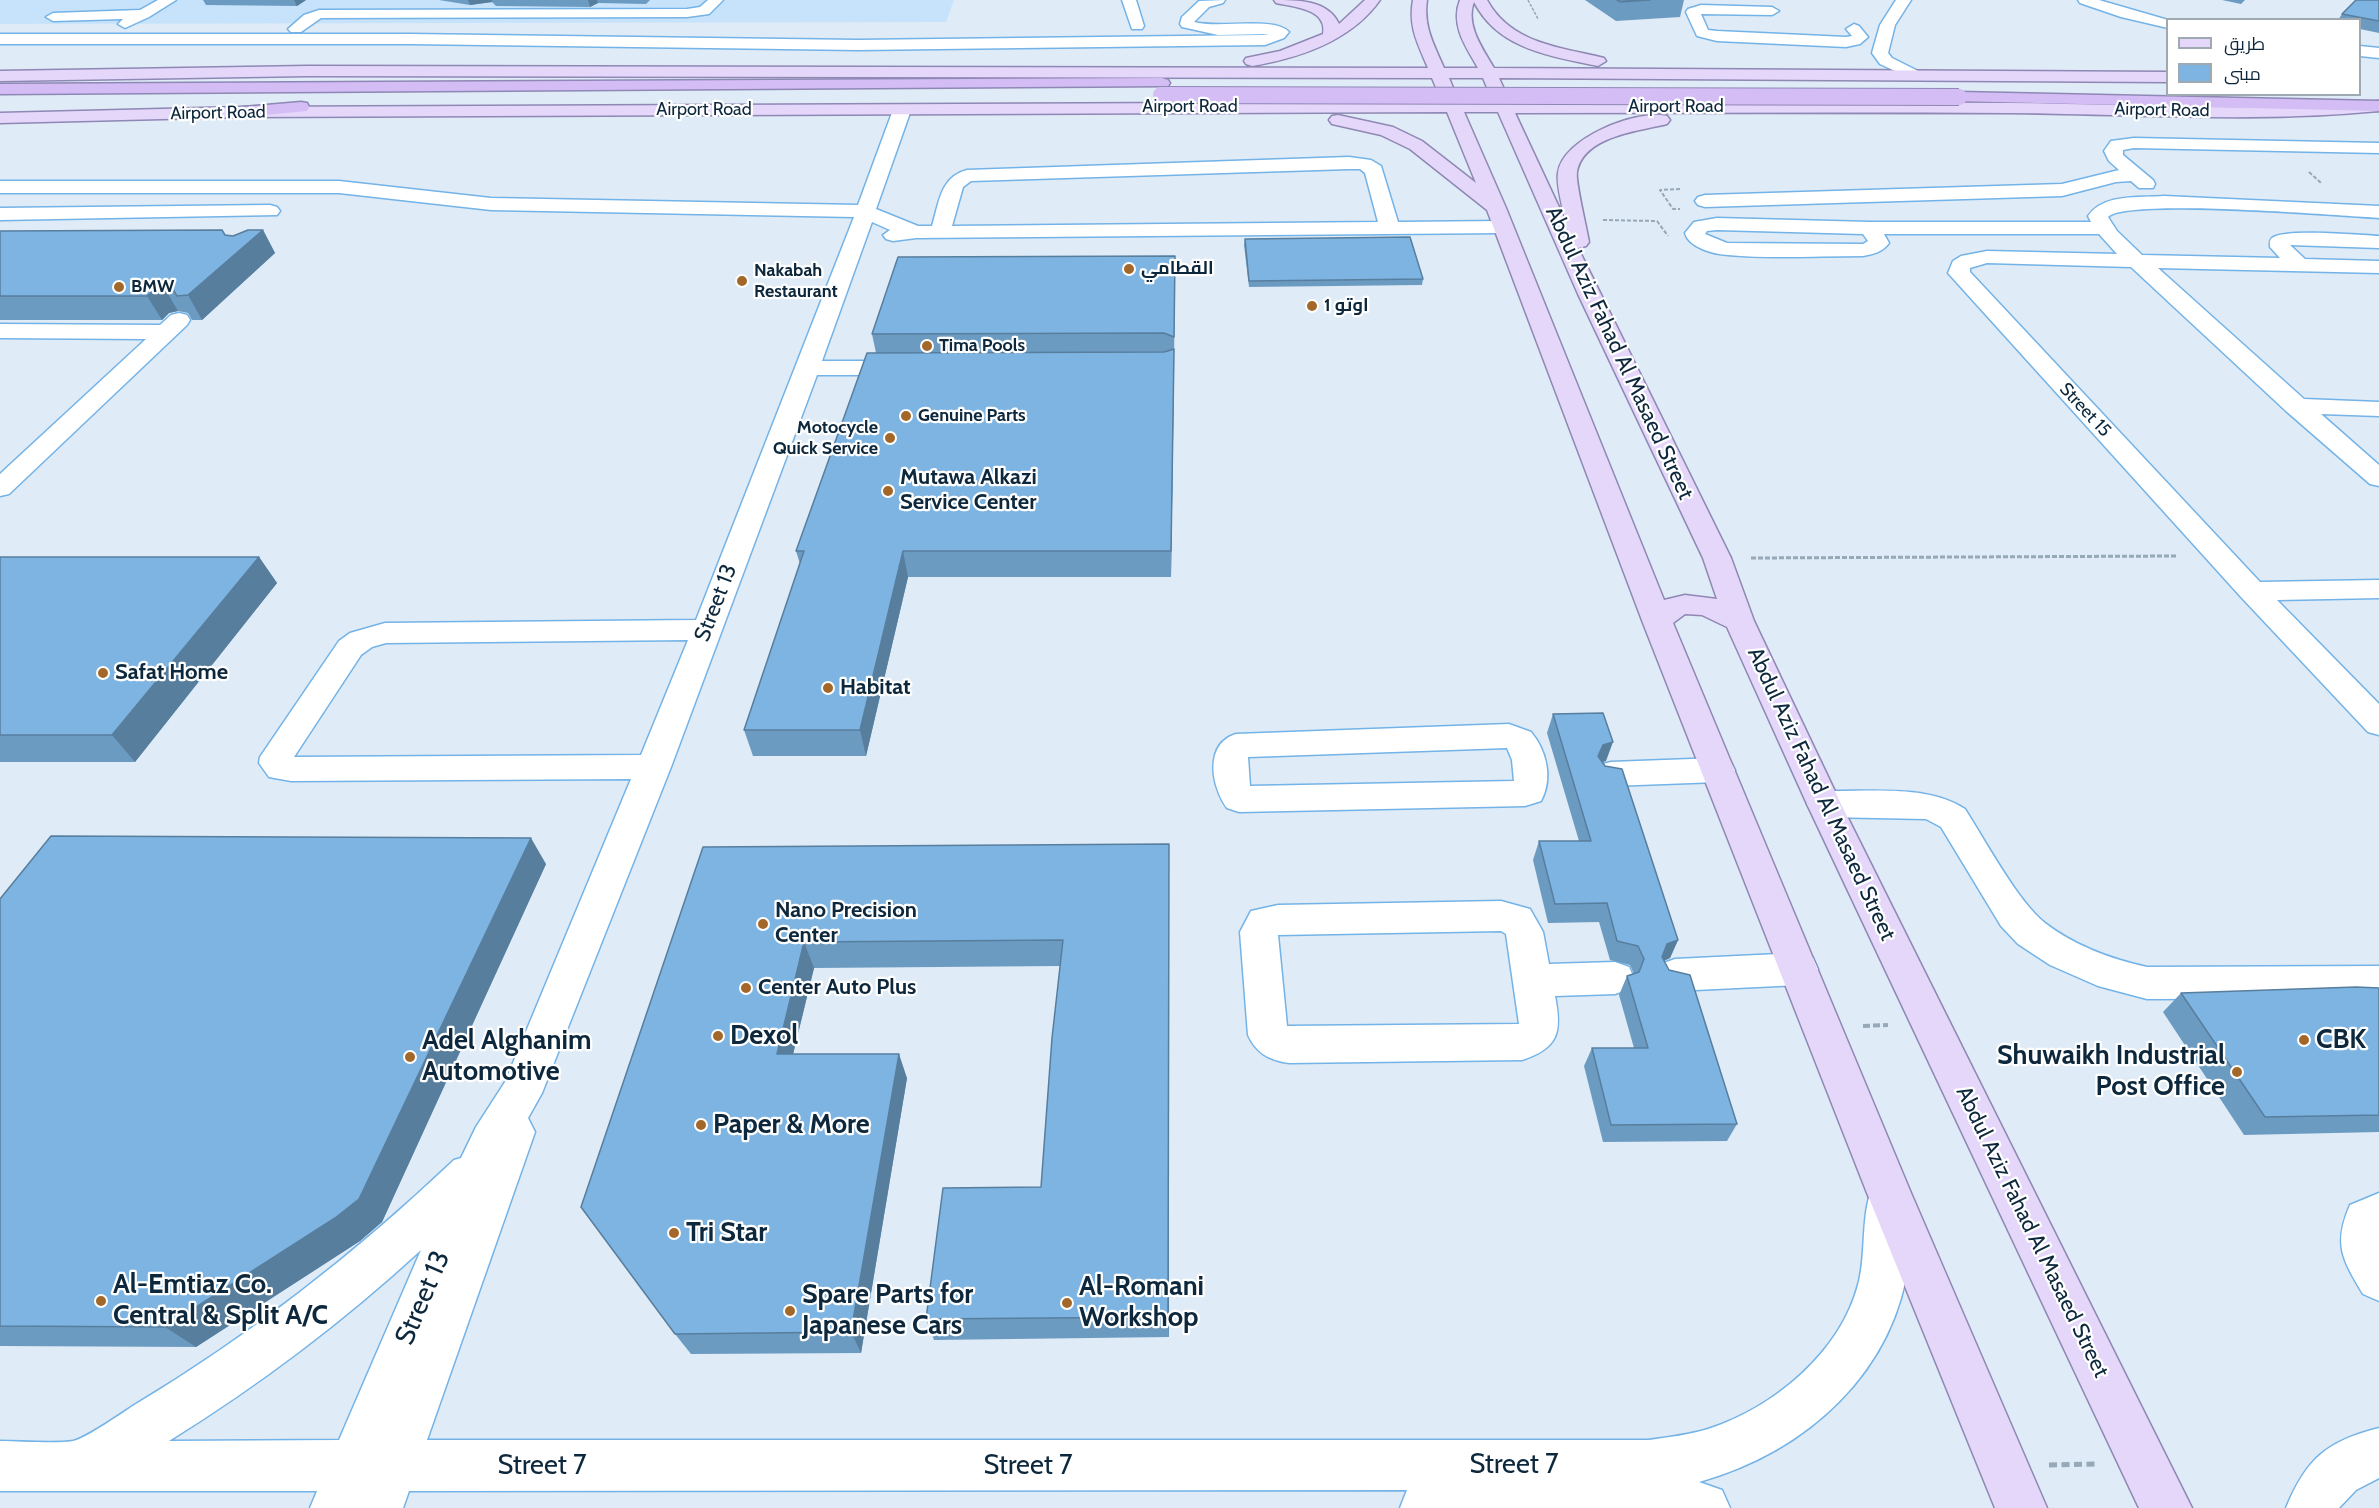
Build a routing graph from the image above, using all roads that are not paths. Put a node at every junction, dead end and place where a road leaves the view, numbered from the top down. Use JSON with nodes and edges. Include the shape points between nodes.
{"nodes":[{"id":1,"x":169,"y":0,"type":"edge"},
{"id":2,"x":716,"y":0,"type":"edge"},
{"id":3,"x":1129,"y":0,"type":"edge"},
{"id":4,"x":1218,"y":0,"type":"edge"},
{"id":5,"x":1281,"y":0,"type":"edge"},
{"id":6,"x":1373,"y":0,"type":"edge"},
{"id":7,"x":1420,"y":0,"type":"edge"},
{"id":8,"x":1467,"y":0,"type":"edge"},
{"id":9,"x":1480,"y":0,"type":"edge"},
{"id":10,"x":1904,"y":0,"type":"edge"},
{"id":11,"x":2085,"y":0,"type":"edge"},
{"id":12,"x":1775,"y":13,"type":"edge"},
{"id":13,"x":144,"y":14,"type":"junction"},
{"id":14,"x":35,"y":18,"type":"dead end"},
{"id":15,"x":1798,"y":24,"type":"dead end"},
{"id":16,"x":2166,"y":24,"type":"edge"},
{"id":17,"x":1854,"y":28,"type":"junction"},
{"id":18,"x":0,"y":29,"type":"edge"},
{"id":19,"x":116,"y":29,"type":"junction"},
{"id":20,"x":296,"y":29,"type":"junction"},
{"id":21,"x":587,"y":29,"type":"junction"},
{"id":22,"x":866,"y":30,"type":"junction"},
{"id":23,"x":1885,"y":30,"type":"junction"},
{"id":24,"x":1330,"y":35,"type":"junction"},
{"id":25,"x":0,"y":39,"type":"edge"},
{"id":26,"x":573,"y":41,"type":"junction"},
{"id":27,"x":858,"y":45,"type":"junction"},
{"id":28,"x":1881,"y":50,"type":"junction"},
{"id":29,"x":2361,"y":51,"type":"edge"},
{"id":30,"x":2379,"y":54,"type":"edge"},
{"id":31,"x":308,"y":71,"type":"junction"},
{"id":32,"x":1137,"y":74,"type":"junction"},
{"id":33,"x":1323,"y":74,"type":"junction"},
{"id":34,"x":1440,"y":74,"type":"junction"},
{"id":35,"x":1489,"y":74,"type":"junction"},
{"id":36,"x":1597,"y":74,"type":"junction"},
{"id":37,"x":1849,"y":74,"type":"junction"},
{"id":38,"x":1912,"y":74,"type":"junction"},
{"id":39,"x":1761,"y":75,"type":"junction"},
{"id":40,"x":0,"y":76,"type":"edge"},
{"id":41,"x":2166,"y":77,"type":"edge"},
{"id":42,"x":788,"y":84,"type":"junction"},
{"id":43,"x":2166,"y":87,"type":"edge"},
{"id":44,"x":0,"y":89,"type":"edge"},
{"id":45,"x":1161,"y":89,"type":"junction"},
{"id":46,"x":2361,"y":89,"type":"edge"},
{"id":47,"x":2379,"y":90,"type":"edge"},
{"id":48,"x":760,"y":95,"type":"junction"},
{"id":49,"x":0,"y":100,"type":"edge"},
{"id":50,"x":2379,"y":106,"type":"edge"},
{"id":51,"x":1181,"y":107,"type":"junction"},
{"id":52,"x":1317,"y":107,"type":"junction"},
{"id":53,"x":1453,"y":107,"type":"junction"},
{"id":54,"x":1505,"y":107,"type":"junction"},
{"id":55,"x":1625,"y":107,"type":"junction"},
{"id":56,"x":1822,"y":107,"type":"junction"},
{"id":57,"x":902,"y":110,"type":"junction"},
{"id":58,"x":243,"y":112,"type":"junction"},
{"id":59,"x":0,"y":118,"type":"edge"},
{"id":60,"x":2379,"y":148,"type":"edge"},
{"id":61,"x":2135,"y":175,"type":"junction"},
{"id":62,"x":0,"y":186,"type":"edge"},
{"id":63,"x":303,"y":187,"type":"junction"},
{"id":64,"x":1705,"y":201,"type":"dead end"},
{"id":65,"x":2164,"y":202,"type":"junction"},
{"id":66,"x":270,"y":211,"type":"junction"},
{"id":67,"x":866,"y":211,"type":"junction"},
{"id":68,"x":2379,"y":212,"type":"edge"},
{"id":69,"x":0,"y":214,"type":"edge"},
{"id":70,"x":1500,"y":217,"type":"junction"},
{"id":71,"x":1389,"y":227,"type":"junction"},
{"id":72,"x":2102,"y":228,"type":"junction"},
{"id":73,"x":262,"y":231,"type":"edge"},
{"id":74,"x":916,"y":232,"type":"junction"},
{"id":75,"x":940,"y":232,"type":"junction"},
{"id":76,"x":1696,"y":237,"type":"road end"},
{"id":77,"x":2379,"y":242,"type":"edge"},
{"id":78,"x":854,"y":246,"type":"junction"},
{"id":79,"x":2138,"y":260,"type":"junction"},
{"id":80,"x":2300,"y":265,"type":"junction"},
{"id":81,"x":2379,"y":267,"type":"edge"},
{"id":82,"x":1589,"y":294,"type":"junction"},
{"id":83,"x":0,"y":331,"type":"edge"},
{"id":84,"x":808,"y":368,"type":"junction"},
{"id":85,"x":927,"y":368,"type":"edge"},
{"id":86,"x":2295,"y":406,"type":"junction"},
{"id":87,"x":2379,"y":409,"type":"edge"},
{"id":88,"x":2379,"y":478,"type":"edge"},
{"id":89,"x":0,"y":488,"type":"edge"},
{"id":90,"x":2379,"y":589,"type":"edge"},
{"id":91,"x":2251,"y":591,"type":"junction"},
{"id":92,"x":1739,"y":621,"type":"junction"},
{"id":93,"x":1658,"y":623,"type":"junction"},
{"id":94,"x":706,"y":630,"type":"junction"},
{"id":95,"x":2379,"y":724,"type":"edge"},
{"id":96,"x":1714,"y":760,"type":"junction"},
{"id":97,"x":1607,"y":764,"type":"edge"},
{"id":98,"x":654,"y":767,"type":"junction"},
{"id":99,"x":1543,"y":767,"type":"joint"},
{"id":100,"x":1824,"y":804,"type":"junction"},
{"id":101,"x":1799,"y":969,"type":"junction"},
{"id":102,"x":1675,"y":975,"type":"edge"},
{"id":103,"x":1615,"y":978,"type":"dead end"},
{"id":104,"x":1534,"y":981,"type":"junction"},
{"id":105,"x":2379,"y":982,"type":"edge"},
{"id":106,"x":521,"y":1093,"type":"junction"},
{"id":107,"x":479,"y":1166,"type":"junction"},
{"id":108,"x":1889,"y":1193,"type":"junction"},
{"id":109,"x":2379,"y":1214,"type":"edge"},
{"id":110,"x":2379,"y":1278,"type":"edge"},
{"id":111,"x":2379,"y":1453,"type":"edge"},
{"id":112,"x":0,"y":1466,"type":"edge"},
{"id":113,"x":80,"y":1466,"type":"junction"},
{"id":114,"x":364,"y":1487,"type":"edge"},
{"id":115,"x":1426,"y":1508,"type":"edge"},
{"id":116,"x":1704,"y":1508,"type":"edge"},
{"id":117,"x":2020,"y":1508,"type":"edge"},
{"id":118,"x":2166,"y":1508,"type":"edge"},
{"id":119,"x":2312,"y":1508,"type":"edge"}],
"edges":[{"from":1,"to":13,"type":"street"},
{"from":2,"to":20,"type":"street","via":[[704,11],[687,13],[319,14]]},
{"from":3,"to":22,"type":"street","via":[[1143,24],[1079,30]]},
{"from":4,"to":27,"type":"street","via":[[1204,4],[1187,24],[1203,30],[1281,32],[1265,40]]},
{"from":5,"to":24,"type":"main road","via":[[1328,16],[1332,25]]},
{"from":6,"to":24,"type":"main road","via":[[1359,18]]},
{"from":7,"to":34,"type":"main road","via":[[1417,16],[1421,32]]},
{"from":8,"to":35,"type":"main road","name":"Abdul Aziz Fahad Al Masaed Street","via":[[1467,35]]},
{"from":9,"to":39,"type":"main road","via":[[1495,24],[1510,34],[1572,56],[1645,68]]},
{"from":10,"to":23,"type":"street"},
{"from":11,"to":16,"type":"street"},
{"from":12,"to":17,"type":"street","via":[[1694,11],[1702,33],[1717,36],[1846,42],[1860,37]]},
{"from":13,"to":14,"type":"street"},
{"from":13,"to":19,"type":"street"},
{"from":15,"to":17,"type":"street"},
{"from":17,"to":23,"type":"street"},
{"from":18,"to":19,"type":"street"},
{"from":19,"to":20,"type":"street"},
{"from":20,"to":21,"type":"street"},
{"from":21,"to":22,"type":"street"},
{"from":21,"to":26,"type":"street","via":[[568,35]]},
{"from":22,"to":27,"type":"street"},
{"from":23,"to":28,"type":"street"},
{"from":24,"to":32,"type":"main road","via":[[1267,59]]},
{"from":25,"to":26,"type":"street"},
{"from":26,"to":27,"type":"street"},
{"from":28,"to":37,"type":"street"},
{"from":28,"to":38,"type":"street","via":[[1886,61]]},
{"from":29,"to":30,"type":"street"},
{"from":31,"to":32,"type":"main road","name":"Airport Road"},
{"from":31,"to":40,"type":"main road","name":"Airport Road"},
{"from":31,"to":42,"type":"highway","via":[[343,75],[749,79]]},
{"from":32,"to":33,"type":"main road","name":"Airport Road"},
{"from":33,"to":34,"type":"main road","name":"Airport Road"},
{"from":33,"to":52,"type":"main road","via":[[1343,85],[1346,91],[1332,103]]},
{"from":34,"to":35,"type":"main road","name":"Airport Road"},
{"from":34,"to":53,"type":"main road"},
{"from":35,"to":36,"type":"main road","name":"Airport Road"},
{"from":35,"to":54,"type":"main road","name":"Abdul Aziz Fahad Al Masaed Street"},
{"from":36,"to":39,"type":"main road","name":"Airport Road"},
{"from":36,"to":55,"type":"main road","via":[[1579,82],[1578,88],[1593,100]]},
{"from":37,"to":38,"type":"main road","name":"Airport Road"},
{"from":37,"to":39,"type":"main road","name":"Airport Road"},
{"from":38,"to":41,"type":"main road","name":"Airport Road"},
{"from":42,"to":44,"type":"highway","name":"Airport Road"},
{"from":42,"to":45,"type":"highway","name":"Airport Road"},
{"from":43,"to":45,"type":"highway","name":"Airport Road","via":[[1945,84]]},
{"from":45,"to":48,"type":"highway","name":"Airport Road"},
{"from":45,"to":50,"type":"highway","name":"Airport Road","bridge":true,"via":[[1959,97]]},
{"from":46,"to":47,"type":"highway"},
{"from":48,"to":49,"type":"highway","name":"Airport Road"},
{"from":48,"to":58,"type":"highway","via":[[708,100],[304,107]]},
{"from":50,"to":56,"type":"main road","name":"Airport Road","via":[[2272,112]]},
{"from":51,"to":52,"type":"main road","name":"Airport Road"},
{"from":51,"to":57,"type":"main road","name":"Airport Road"},
{"from":51,"to":70,"type":"main road","via":[[1315,117],[1387,131],[1416,145]]},
{"from":52,"to":53,"type":"main road","name":"Airport Road"},
{"from":53,"to":54,"type":"main road","name":"Airport Road"},
{"from":53,"to":70,"type":"main road"},
{"from":54,"to":55,"type":"main road","name":"Airport Road"},
{"from":54,"to":82,"type":"main road","name":"Abdul Aziz Fahad Al Masaed Street"},
{"from":55,"to":56,"type":"main road","name":"Airport Road"},
{"from":56,"to":82,"type":"main road","via":[[1683,116],[1636,124],[1602,135],[1578,151],[1567,173]]},
{"from":57,"to":58,"type":"main road","name":"Airport Road"},
{"from":57,"to":67,"type":"street","name":"Street 13"},
{"from":58,"to":59,"type":"main road","name":"Airport Road"},
{"from":60,"to":61,"type":"street","via":[[2117,145],[2115,157]]},
{"from":61,"to":64,"type":"street","via":[[2062,190]]},
{"from":61,"to":65,"type":"street"},
{"from":62,"to":63,"type":"street"},
{"from":63,"to":66,"type":"street"},
{"from":63,"to":67,"type":"street","via":[[339,187],[491,204]]},
{"from":65,"to":68,"type":"street"},
{"from":65,"to":72,"type":"street","via":[[2105,209],[2097,216]]},
{"from":66,"to":69,"type":"street"},
{"from":66,"to":73,"type":"street","via":[[262,218]]},
{"from":67,"to":74,"type":"street"},
{"from":67,"to":78,"type":"street","name":"Street 13"},
{"from":70,"to":71,"type":"street"},
{"from":70,"to":93,"type":"main road"},
{"from":71,"to":75,"type":"street"},
{"from":71,"to":75,"type":"street","via":[[1374,170],[1349,163],[967,176],[954,184]]},
{"from":72,"to":76,"type":"street","via":[[1717,224],[1697,229]]},
{"from":72,"to":79,"type":"street"},
{"from":74,"to":75,"type":"street"},
{"from":74,"to":78,"type":"street"},
{"from":77,"to":80,"type":"street","via":[[2280,242],[2280,247]]},
{"from":78,"to":84,"type":"street","name":"Street 13"},
{"from":79,"to":80,"type":"street","name":"Street 15"},
{"from":79,"to":86,"type":"street"},
{"from":79,"to":91,"type":"street","name":"Street 15","via":[[1987,257],[1968,260],[1960,265],[1959,273]]},
{"from":80,"to":81,"type":"street","name":"Street 15"},
{"from":82,"to":92,"type":"main road","name":"Abdul Aziz Fahad Al Masaed Street","via":[[1717,558]]},
{"from":83,"to":89,"type":"street","via":[[172,326]]},
{"from":84,"to":85,"type":"street"},
{"from":84,"to":94,"type":"street","name":"Street 13"},
{"from":86,"to":87,"type":"street"},
{"from":86,"to":88,"type":"street"},
{"from":90,"to":91,"type":"street"},
{"from":91,"to":95,"type":"street","name":"Street 15"},
{"from":92,"to":93,"type":"main road","via":[[1725,611],[1690,603],[1674,606],[1663,613]]},
{"from":92,"to":100,"type":"main road","name":"Abdul Aziz Fahad Al Masaed Street"},
{"from":93,"to":96,"type":"main road"},
{"from":94,"to":98,"type":"street","name":"Street 13"},
{"from":94,"to":98,"type":"street","via":[[373,635],[350,648],[276,763],[291,769]]},
{"from":96,"to":97,"type":"street"},
{"from":96,"to":101,"type":"main road"},
{"from":98,"to":106,"type":"street","name":"Street 13"},
{"from":99,"to":99,"type":"street","via":[[1519,740],[1502,735],[1236,746],[1231,752],[1233,791],[1239,799],[1521,794],[1529,792]]},
{"from":100,"to":105,"type":"street","via":[[1939,809],[1953,818],[2014,915],[2031,933],[2062,954],[2112,975],[2147,983]]},
{"from":100,"to":118,"type":"main road","name":"Abdul Aziz Fahad Al Masaed Street"},
{"from":101,"to":102,"type":"street"},
{"from":101,"to":108,"type":"main road"},
{"from":103,"to":104,"type":"street"},
{"from":104,"to":104,"type":"street","via":[[1521,925],[1501,916],[1278,920],[1264,922],[1259,932],[1265,1029],[1280,1044],[1532,1040],[1540,1022]]},
{"from":106,"to":107,"type":"street","name":"Street 13"},
{"from":106,"to":114,"type":"street","name":"Street 13","via":[[504,1164]]},
{"from":107,"to":113,"type":"street","via":[[416,1227],[263,1350]]},
{"from":107,"to":114,"type":"street","name":"Street 13"},
{"from":108,"to":114,"type":"street","name":"Street 7","via":[[1889,1241],[1881,1288],[1864,1332],[1837,1373],[1800,1408],[1756,1435],[1706,1455],[1649,1465]]},
{"from":108,"to":117,"type":"main road"},
{"from":109,"to":110,"type":"street","via":[[2366,1220],[2361,1234],[2364,1252]]},
{"from":111,"to":119,"type":"street","via":[[2365,1455],[2340,1471],[2315,1499]]},
{"from":112,"to":113,"type":"street","name":"Street 7"},
{"from":113,"to":114,"type":"street","name":"Street 7"},
{"from":115,"to":116,"type":"street","name":"Street 7","via":[[1660,1503]]}]}
